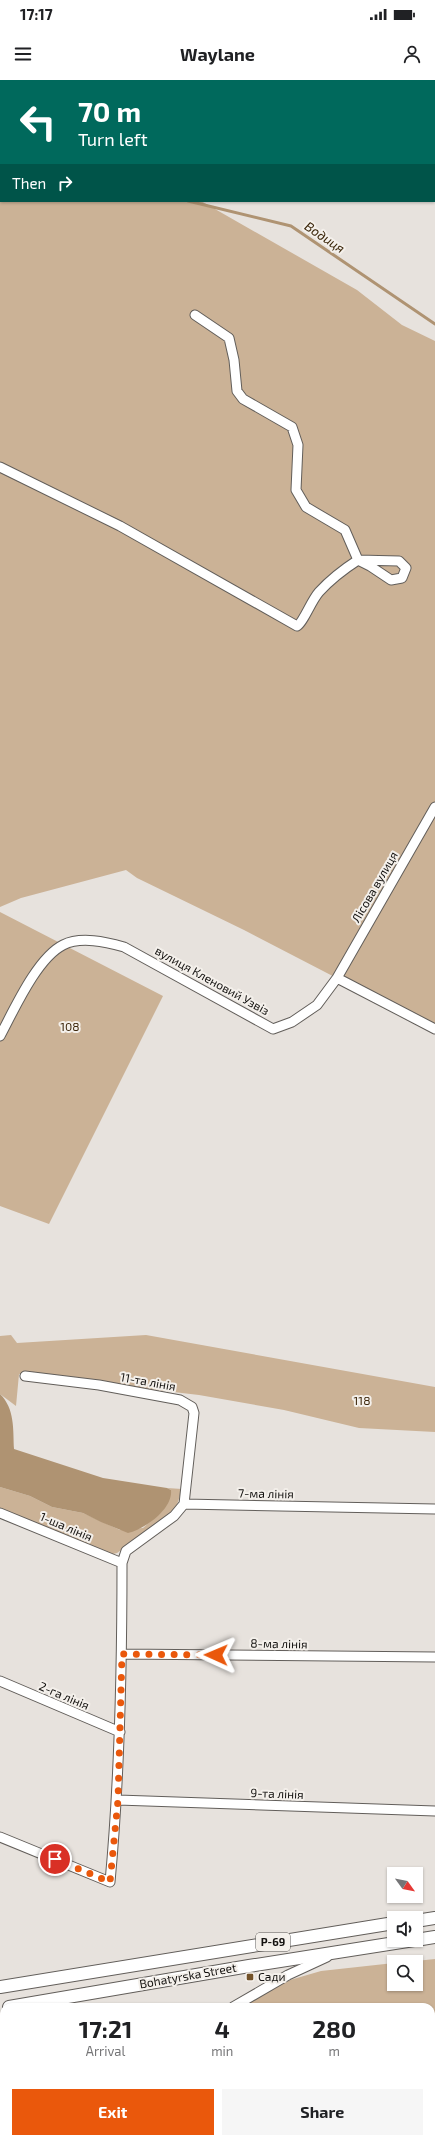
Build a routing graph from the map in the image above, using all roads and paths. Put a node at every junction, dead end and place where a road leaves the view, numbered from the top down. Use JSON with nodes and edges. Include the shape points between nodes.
{"nodes":[{"id":1,"x":195,"y":315,"type":"dead end"},
{"id":2,"x":0,"y":467,"type":"edge"},
{"id":3,"x":435,"y":807,"type":"edge"},
{"id":4,"x":337,"y":978,"type":"junction"},
{"id":5,"x":435,"y":1029,"type":"edge"},
{"id":6,"x":0,"y":1036,"type":"edge"},
{"id":7,"x":25,"y":1376,"type":"dead end"},
{"id":8,"x":184,"y":1504,"type":"junction"},
{"id":9,"x":435,"y":1509,"type":"edge"},
{"id":10,"x":0,"y":1512,"type":"edge"},
{"id":11,"x":122,"y":1563,"type":"junction"},
{"id":12,"x":122,"y":1654,"type":"junction"},
{"id":13,"x":435,"y":1657,"type":"edge"},
{"id":14,"x":0,"y":1681,"type":"edge"},
{"id":15,"x":120,"y":1732,"type":"junction"},
{"id":16,"x":118,"y":1800,"type":"junction"},
{"id":17,"x":435,"y":1811,"type":"edge"},
{"id":18,"x":0,"y":1837,"type":"edge"},
{"id":19,"x":435,"y":1918,"type":"edge"},
{"id":20,"x":423,"y":1920,"type":"edge"},
{"id":21,"x":387,"y":1924,"type":"edge"},
{"id":22,"x":435,"y":1937,"type":"edge"},
{"id":23,"x":423,"y":1939,"type":"edge"},
{"id":24,"x":387,"y":1944,"type":"edge"},
{"id":25,"x":339,"y":1951,"type":"junction"},
{"id":26,"x":0,"y":1987,"type":"edge"},
{"id":27,"x":33,"y":2003,"type":"edge"},
{"id":28,"x":240,"y":2003,"type":"edge"}],
"edges":[{"from":1,"to":2,"type":"street","via":[[229,338],[237,391],[243,399],[292,427],[298,445],[296,490],[306,507],[345,530],[358,560],[319,592],[308,606],[302,621],[296,626],[120,526]]},
{"from":3,"to":4,"type":"street","name":"Лісова вулиця"},
{"from":4,"to":5,"type":"street"},
{"from":4,"to":6,"type":"street","name":"вулиця Кленовий Узвіз","via":[[317,1005],[292,1022],[273,1028],[124,947],[107,942],[82,941],[63,945],[34,974]]},
{"from":7,"to":8,"type":"street","name":"11-та лінія","via":[[99,1385],[180,1400],[192,1407],[194,1413]]},
{"from":8,"to":9,"type":"street","name":"7-ма лінія"},
{"from":8,"to":11,"type":"street","via":[[174,1516],[126,1551]]},
{"from":10,"to":11,"type":"street","name":"1-ша лінія"},
{"from":11,"to":12,"type":"street"},
{"from":12,"to":13,"type":"street","name":"8-ма лінія"},
{"from":12,"to":15,"type":"street"},
{"from":14,"to":15,"type":"street","name":"2-га лінія"},
{"from":15,"to":16,"type":"street"},
{"from":16,"to":17,"type":"street","name":"9-та лінія"},
{"from":16,"to":18,"type":"street","via":[[110,1882]]},
{"from":19,"to":20,"type":"main road"},
{"from":21,"to":26,"type":"main road","name":"Bohatyrska Street","number":"Р-69"},
{"from":22,"to":23,"type":"main road","name":"Bohatyrska Street","number":"Р-69"},
{"from":24,"to":25,"type":"main road","name":"Bohatyrska Street","number":"Р-69"},
{"from":25,"to":27,"type":"main road","name":"Bohatyrska Street","number":"Р-69"},
{"from":25,"to":28,"type":"street","via":[[288,1975]]}]}
